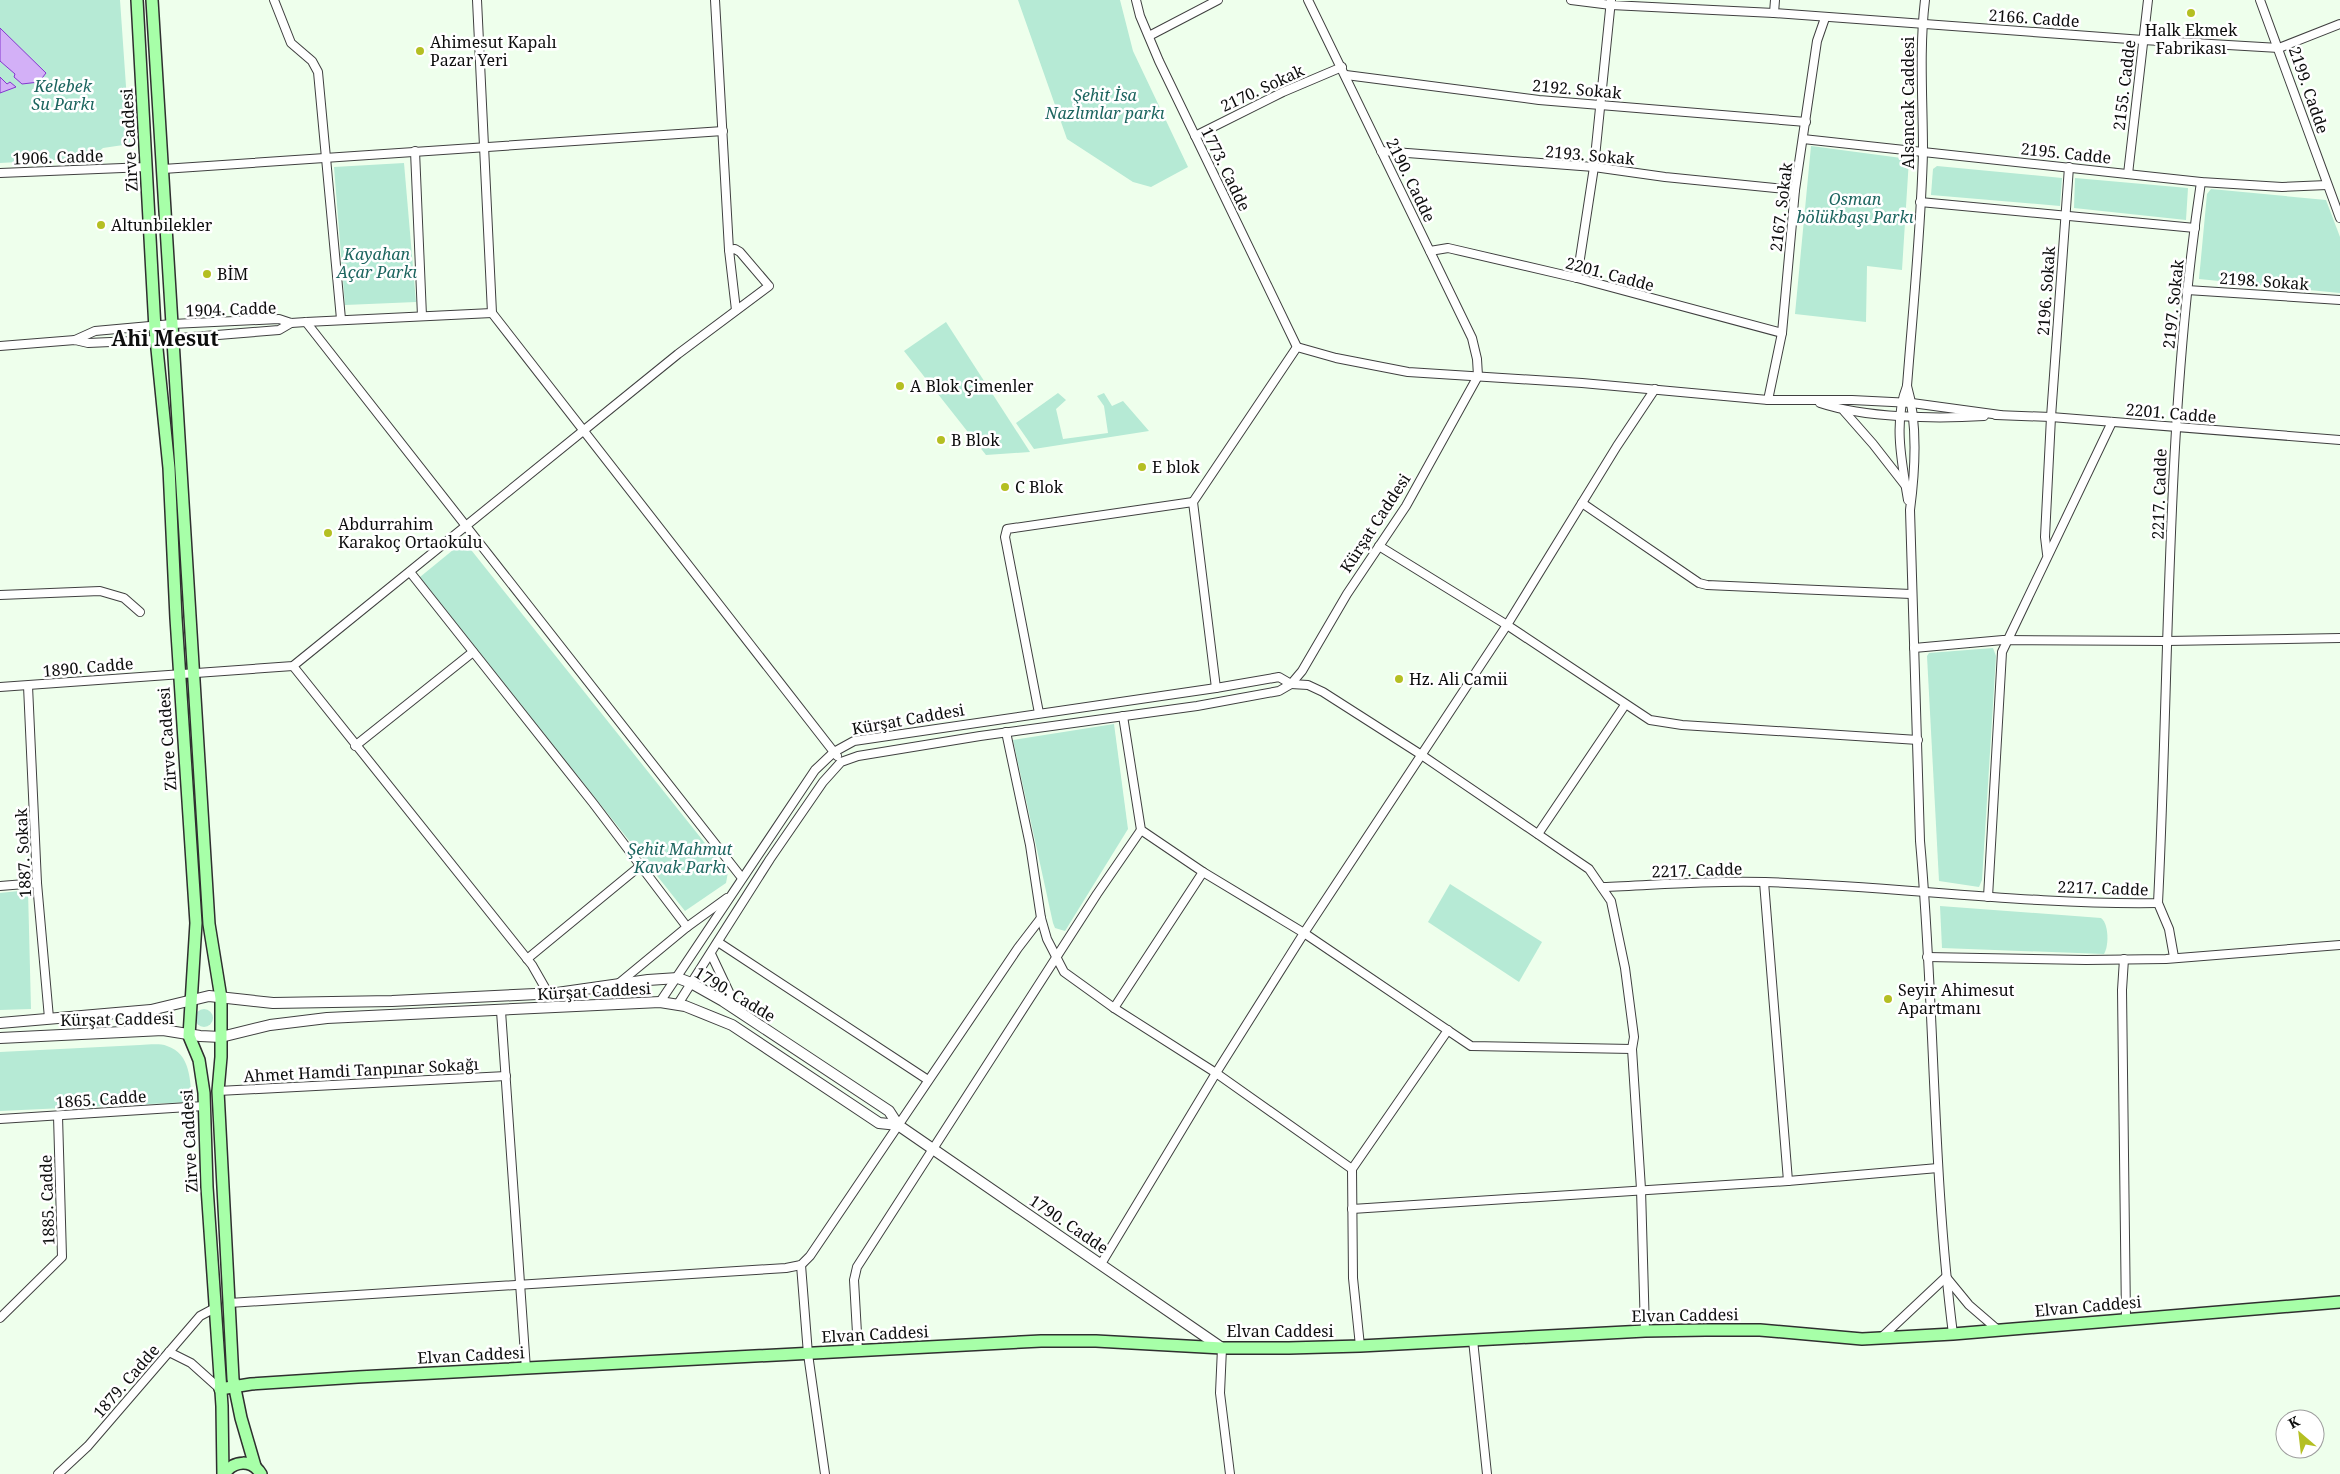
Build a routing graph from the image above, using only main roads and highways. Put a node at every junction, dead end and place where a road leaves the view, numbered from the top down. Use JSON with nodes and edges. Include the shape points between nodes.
{"nodes":[{"id":1,"x":137,"y":0,"type":"edge"},
{"id":2,"x":152,"y":0,"type":"edge"},
{"id":3,"x":2340,"y":1302,"type":"edge"},
{"id":4,"x":235,"y":1386,"type":"junction"},
{"id":5,"x":220,"y":1389,"type":"junction"},
{"id":6,"x":258,"y":1470,"type":"edge"},
{"id":7,"x":223,"y":1474,"type":"edge"}],
"edges":[{"from":1,"to":5,"type":"main road","name":"Zirve Caddesi","via":[[155,326],[168,468],[196,923],[190,1034],[199,1060],[204,1106]]},
{"from":2,"to":4,"type":"main road","name":"Zirve Caddesi","via":[[209,924],[221,998],[218,1092]]},
{"from":3,"to":4,"type":"main road","name":"Elvan Caddesi","via":[[1862,1339],[1760,1330],[1645,1331],[1360,1346],[1222,1348],[1041,1341]]},
{"from":4,"to":5,"type":"main road","name":"Elvan Caddesi"},
{"from":4,"to":6,"type":"main road","name":"Zirve Caddesi","via":[[241,1418]]},
{"from":5,"to":7,"type":"main road","name":"Zirve Caddesi"},
{"from":6,"to":7,"type":"main road","via":[[248,1463],[235,1464]]}]}
